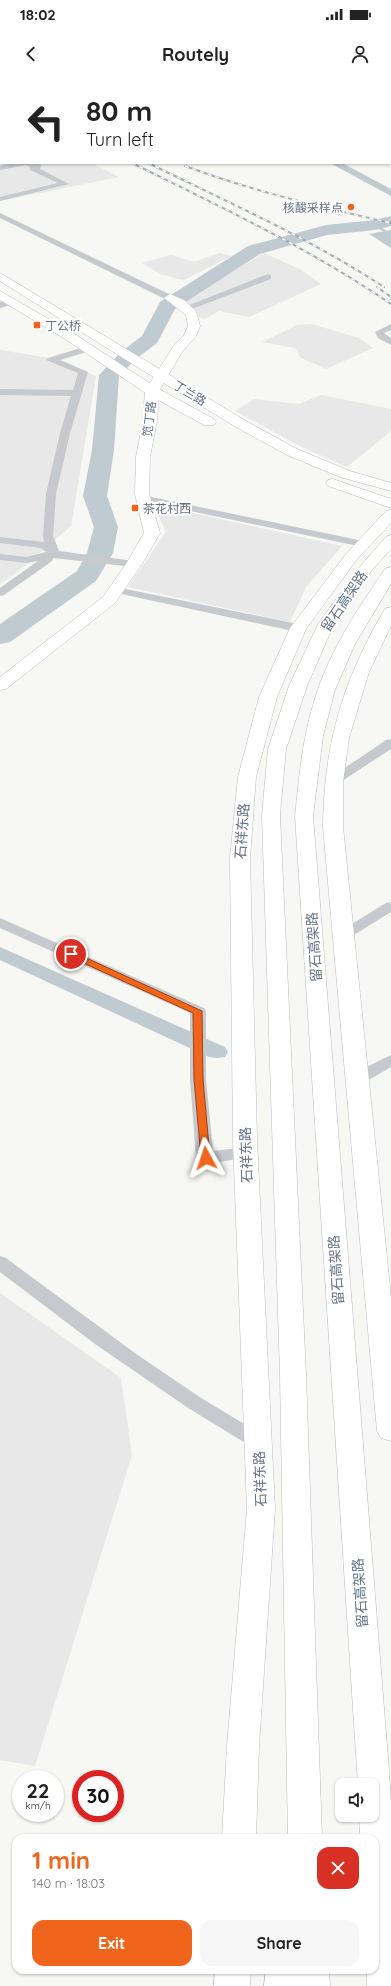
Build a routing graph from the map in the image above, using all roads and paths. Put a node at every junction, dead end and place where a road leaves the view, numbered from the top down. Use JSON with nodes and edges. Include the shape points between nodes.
{"nodes":[{"id":1,"x":19,"y":164,"type":"edge"},
{"id":2,"x":30,"y":164,"type":"edge"},
{"id":3,"x":0,"y":168,"type":"edge"},
{"id":4,"x":0,"y":200,"type":"edge"},
{"id":5,"x":0,"y":215,"type":"edge"},
{"id":6,"x":0,"y":276,"type":"edge"},
{"id":7,"x":268,"y":277,"type":"dead end"},
{"id":8,"x":0,"y":295,"type":"edge"},
{"id":9,"x":179,"y":303,"type":"junction"},
{"id":10,"x":6,"y":304,"type":"edge"},
{"id":11,"x":391,"y":327,"type":"edge"},
{"id":12,"x":391,"y":342,"type":"edge"},
{"id":13,"x":88,"y":349,"type":"junction"},
{"id":14,"x":161,"y":376,"type":"junction"},
{"id":15,"x":152,"y":391,"type":"junction"},
{"id":16,"x":0,"y":392,"type":"edge"},
{"id":17,"x":78,"y":393,"type":"junction"},
{"id":18,"x":219,"y":428,"type":"dead end"},
{"id":19,"x":318,"y":478,"type":"dead end"},
{"id":20,"x":391,"y":487,"type":"edge"},
{"id":21,"x":142,"y":498,"type":"junction"},
{"id":22,"x":391,"y":504,"type":"edge"},
{"id":23,"x":391,"y":514,"type":"edge"},
{"id":24,"x":0,"y":540,"type":"edge"},
{"id":25,"x":391,"y":540,"type":"edge"},
{"id":26,"x":363,"y":544,"type":"junction"},
{"id":27,"x":54,"y":554,"type":"junction"},
{"id":28,"x":0,"y":557,"type":"edge"},
{"id":29,"x":134,"y":564,"type":"junction"},
{"id":30,"x":391,"y":572,"type":"edge"},
{"id":31,"x":116,"y":590,"type":"junction"},
{"id":32,"x":0,"y":593,"type":"edge"},
{"id":33,"x":391,"y":612,"type":"edge"},
{"id":34,"x":298,"y":628,"type":"junction"},
{"id":35,"x":0,"y":685,"type":"edge"},
{"id":36,"x":391,"y":743,"type":"edge"},
{"id":37,"x":334,"y":780,"type":"junction"},
{"id":38,"x":391,"y":906,"type":"edge"},
{"id":39,"x":0,"y":922,"type":"edge"},
{"id":40,"x":344,"y":935,"type":"junction"},
{"id":41,"x":391,"y":1060,"type":"edge"},
{"id":42,"x":358,"y":1078,"type":"junction"},
{"id":43,"x":246,"y":1153,"type":"junction"},
{"id":44,"x":0,"y":1262,"type":"edge"},
{"id":45,"x":388,"y":1367,"type":"edge"},
{"id":46,"x":391,"y":1431,"type":"edge"},
{"id":47,"x":258,"y":1442,"type":"junction"},
{"id":48,"x":373,"y":1771,"type":"junction"},
{"id":49,"x":304,"y":1797,"type":"junction"},
{"id":50,"x":239,"y":1834,"type":"edge"},
{"id":51,"x":299,"y":1834,"type":"edge"},
{"id":52,"x":305,"y":1834,"type":"edge"},
{"id":53,"x":377,"y":1834,"type":"edge"},
{"id":54,"x":391,"y":1842,"type":"edge"},
{"id":55,"x":379,"y":1878,"type":"edge"},
{"id":56,"x":233,"y":1974,"type":"edge"},
{"id":57,"x":284,"y":1974,"type":"edge"},
{"id":58,"x":311,"y":1974,"type":"edge"},
{"id":59,"x":232,"y":1986,"type":"edge"},
{"id":60,"x":282,"y":1986,"type":"edge"},
{"id":61,"x":312,"y":1986,"type":"edge"},
{"id":62,"x":385,"y":1986,"type":"edge"}],
"edges":[{"from":1,"to":3,"type":"street"},
{"from":2,"to":4,"type":"street","via":[[38,167],[33,168],[65,184]]},
{"from":5,"to":9,"type":"street"},
{"from":6,"to":14,"type":"main road","name":"丁兰路"},
{"from":7,"to":9,"type":"street"},
{"from":8,"to":10,"type":"main road","name":"丁兰路"},
{"from":9,"to":14,"type":"main road","name":"笕丁路","via":[[192,314],[194,326],[190,336],[177,350]]},
{"from":10,"to":13,"type":"main road","name":"丁兰路"},
{"from":11,"to":12,"type":"street","via":[[379,332]]},
{"from":13,"to":15,"type":"main road","name":"丁兰路"},
{"from":13,"to":17,"type":"street","via":[[51,360],[83,372]]},
{"from":14,"to":15,"type":"main road","name":"笕丁路"},
{"from":14,"to":20,"type":"main road","name":"丁兰路","via":[[292,452],[346,474]]},
{"from":15,"to":18,"type":"main road","name":"丁兰路"},
{"from":15,"to":21,"type":"main road","name":"笕丁路"},
{"from":16,"to":17,"type":"street"},
{"from":17,"to":27,"type":"street","via":[[65,433],[51,494],[48,536]]},
{"from":19,"to":22,"type":"main road"},
{"from":21,"to":26,"type":"street"},
{"from":21,"to":29,"type":"main road","name":"笕丁路","via":[[152,533]]},
{"from":23,"to":26,"type":"main road","name":"石祥东路"},
{"from":24,"to":27,"type":"street","via":[[44,545]]},
{"from":25,"to":49,"type":"main road","name":"留石高架路","via":[[367,567],[326,624],[298,686],[277,749],[271,815],[293,1376]]},
{"from":26,"to":34,"type":"main road","name":"石祥东路"},
{"from":27,"to":28,"type":"street","via":[[27,560]]},
{"from":27,"to":29,"type":"street"},
{"from":27,"to":32,"type":"street"},
{"from":29,"to":31,"type":"main road","name":"笕丁路"},
{"from":30,"to":48,"type":"main road","name":"留石高架路","via":[[354,629],[326,690],[311,752],[304,816]]},
{"from":31,"to":34,"type":"street"},
{"from":31,"to":35,"type":"main road","name":"笕丁路","via":[[109,600]]},
{"from":33,"to":37,"type":"main road","via":[[365,665],[345,719]]},
{"from":34,"to":43,"type":"main road","name":"石祥东路","via":[[268,698],[247,777],[240,858]]},
{"from":36,"to":37,"type":"street"},
{"from":37,"to":40,"type":"main road","via":[[333,827]]},
{"from":38,"to":40,"type":"street"},
{"from":39,"to":43,"type":"street","via":[[198,1011],[198,1079],[206,1158]]},
{"from":40,"to":42,"type":"main road"},
{"from":41,"to":42,"type":"street"},
{"from":42,"to":45,"type":"main road"},
{"from":43,"to":47,"type":"main road","name":"石祥东路"},
{"from":44,"to":47,"type":"street","via":[[144,1371]]},
{"from":45,"to":46,"type":"main road"},
{"from":47,"to":50,"type":"main road","name":"石祥东路","via":[[262,1509]]},
{"from":48,"to":53,"type":"main road","name":"留石高架路"},
{"from":48,"to":54,"type":"main road"},
{"from":49,"to":51,"type":"main road"},
{"from":49,"to":52,"type":"main road","name":"留石高架路"},
{"from":55,"to":62,"type":"main road","name":"留石高架路"},
{"from":56,"to":59,"type":"main road"},
{"from":57,"to":60,"type":"main road"},
{"from":58,"to":61,"type":"main road"}]}
